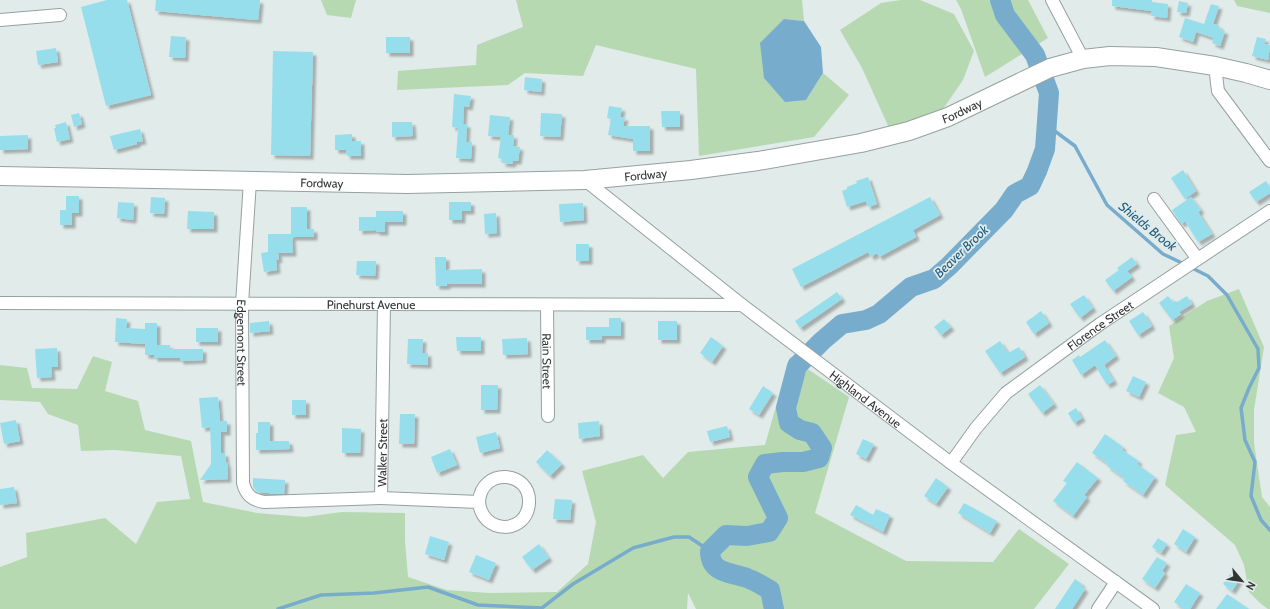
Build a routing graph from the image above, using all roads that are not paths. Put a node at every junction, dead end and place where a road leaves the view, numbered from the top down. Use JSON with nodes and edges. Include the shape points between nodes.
{"nodes":[{"id":1,"x":1052,"y":0,"type":"edge"},
{"id":2,"x":60,"y":15,"type":"dead end"},
{"id":3,"x":0,"y":20,"type":"edge"},
{"id":4,"x":1083,"y":59,"type":"junction"},
{"id":5,"x":1215,"y":66,"type":"junction"},
{"id":6,"x":1270,"y":80,"type":"edge"},
{"id":7,"x":1270,"y":161,"type":"edge"},
{"id":8,"x":0,"y":176,"type":"edge"},
{"id":9,"x":585,"y":180,"type":"junction"},
{"id":10,"x":250,"y":181,"type":"junction"},
{"id":11,"x":1154,"y":199,"type":"dead end"},
{"id":12,"x":1270,"y":211,"type":"edge"},
{"id":13,"x":1195,"y":260,"type":"junction"},
{"id":14,"x":0,"y":303,"type":"edge"},
{"id":15,"x":242,"y":304,"type":"junction"},
{"id":16,"x":384,"y":304,"type":"junction"},
{"id":17,"x":547,"y":305,"type":"junction"},
{"id":18,"x":742,"y":305,"type":"junction"},
{"id":19,"x":548,"y":416,"type":"dead end"},
{"id":20,"x":951,"y":463,"type":"junction"},
{"id":21,"x":381,"y":498,"type":"junction"},
{"id":22,"x":255,"y":500,"type":"joint"},
{"id":23,"x":479,"y":502,"type":"junction"},
{"id":24,"x":1116,"y":582,"type":"junction"},
{"id":25,"x":1098,"y":609,"type":"edge"},
{"id":26,"x":1153,"y":609,"type":"edge"}],
"edges":[{"from":1,"to":4,"type":"street"},
{"from":2,"to":3,"type":"street"},
{"from":4,"to":5,"type":"street","name":"Fordway","via":[[1110,56],[1156,57]]},
{"from":4,"to":9,"type":"street","name":"Fordway","via":[[1050,68],[948,117],[909,131],[861,143],[691,170]]},
{"from":5,"to":6,"type":"street","name":"Fordway"},
{"from":5,"to":7,"type":"street","via":[[1218,91]]},
{"from":8,"to":10,"type":"street","name":"Fordway"},
{"from":9,"to":10,"type":"street","name":"Fordway","via":[[407,184]]},
{"from":9,"to":18,"type":"street","name":"Highland Avenue"},
{"from":10,"to":15,"type":"street","name":"Edgemont Street"},
{"from":11,"to":13,"type":"street"},
{"from":12,"to":13,"type":"street","name":"Florence Street"},
{"from":13,"to":20,"type":"street","name":"Florence Street","via":[[1100,324],[1006,393]]},
{"from":14,"to":15,"type":"street","name":"Pinehurst Avenue"},
{"from":15,"to":16,"type":"street","name":"Pinehurst Avenue"},
{"from":15,"to":22,"type":"street","name":"Edgemont Street","via":[[243,483],[247,494]]},
{"from":16,"to":17,"type":"street","name":"Pinehurst Avenue"},
{"from":16,"to":21,"type":"street","name":"Walker Street"},
{"from":17,"to":18,"type":"street","name":"Pinehurst Avenue"},
{"from":17,"to":19,"type":"street","name":"Rain Street"},
{"from":18,"to":20,"type":"street","name":"Highland Avenue"},
{"from":20,"to":24,"type":"street","name":"Highland Avenue"},
{"from":21,"to":22,"type":"street","name":"Walker Street","via":[[264,502]]},
{"from":21,"to":23,"type":"street"},
{"from":23,"to":23,"type":"street","via":[[482,515],[488,522],[506,527],[522,519],[529,503],[524,486],[517,480],[504,477],[488,482],[482,489]]},
{"from":24,"to":25,"type":"street"},
{"from":24,"to":26,"type":"street","name":"Highland Avenue"}]}
